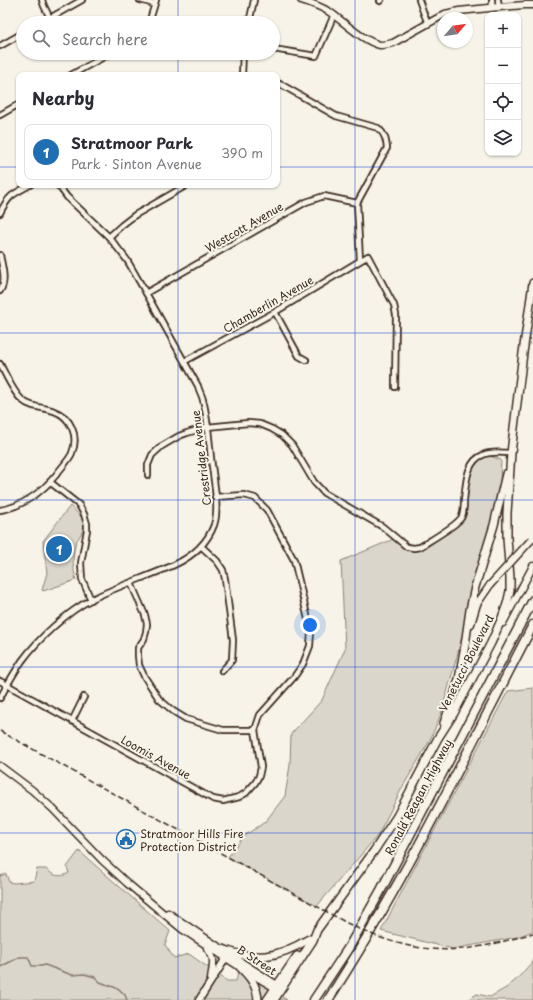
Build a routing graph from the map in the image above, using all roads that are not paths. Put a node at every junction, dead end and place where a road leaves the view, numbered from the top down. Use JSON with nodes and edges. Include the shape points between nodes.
{"nodes":[{"id":1,"x":42,"y":0,"type":"edge"},
{"id":2,"x":82,"y":0,"type":"edge"},
{"id":3,"x":140,"y":0,"type":"edge"},
{"id":4,"x":254,"y":0,"type":"edge"},
{"id":5,"x":302,"y":0,"type":"edge"},
{"id":6,"x":418,"y":0,"type":"edge"},
{"id":7,"x":492,"y":0,"type":"edge"},
{"id":8,"x":155,"y":2,"type":"edge"},
{"id":9,"x":496,"y":5,"type":"edge"},
{"id":10,"x":533,"y":5,"type":"edge"},
{"id":11,"x":334,"y":15,"type":"junction"},
{"id":12,"x":49,"y":16,"type":"edge"},
{"id":13,"x":54,"y":16,"type":"edge"},
{"id":14,"x":151,"y":16,"type":"edge"},
{"id":15,"x":251,"y":16,"type":"edge"},
{"id":16,"x":428,"y":23,"type":"junction"},
{"id":17,"x":16,"y":37,"type":"edge"},
{"id":18,"x":0,"y":46,"type":"edge"},
{"id":19,"x":280,"y":50,"type":"edge"},
{"id":20,"x":98,"y":60,"type":"edge"},
{"id":21,"x":243,"y":60,"type":"edge"},
{"id":22,"x":76,"y":72,"type":"edge"},
{"id":23,"x":242,"y":72,"type":"edge"},
{"id":24,"x":280,"y":84,"type":"edge"},
{"id":25,"x":16,"y":106,"type":"edge"},
{"id":26,"x":0,"y":115,"type":"edge"},
{"id":27,"x":25,"y":188,"type":"edge"},
{"id":28,"x":60,"y":188,"type":"edge"},
{"id":29,"x":63,"y":188,"type":"edge"},
{"id":30,"x":183,"y":188,"type":"edge"},
{"id":31,"x":67,"y":197,"type":"junction"},
{"id":32,"x":357,"y":203,"type":"junction"},
{"id":33,"x":0,"y":213,"type":"edge"},
{"id":34,"x":109,"y":237,"type":"junction"},
{"id":35,"x":0,"y":255,"type":"edge"},
{"id":36,"x":360,"y":260,"type":"junction"},
{"id":37,"x":533,"y":283,"type":"edge"},
{"id":38,"x":0,"y":291,"type":"edge"},
{"id":39,"x":146,"y":293,"type":"junction"},
{"id":40,"x":275,"y":312,"type":"junction"},
{"id":41,"x":306,"y":360,"type":"dead end"},
{"id":42,"x":185,"y":361,"type":"junction"},
{"id":43,"x":0,"y":364,"type":"edge"},
{"id":44,"x":395,"y":387,"type":"dead end"},
{"id":45,"x":208,"y":427,"type":"junction"},
{"id":46,"x":511,"y":453,"type":"junction"},
{"id":47,"x":148,"y":475,"type":"dead end"},
{"id":48,"x":50,"y":482,"type":"junction"},
{"id":49,"x":215,"y":497,"type":"junction"},
{"id":50,"x":0,"y":510,"type":"edge"},
{"id":51,"x":532,"y":538,"type":"edge"},
{"id":52,"x":201,"y":546,"type":"junction"},
{"id":53,"x":533,"y":566,"type":"edge"},
{"id":54,"x":131,"y":583,"type":"junction"},
{"id":55,"x":91,"y":600,"type":"junction"},
{"id":56,"x":533,"y":600,"type":"edge"},
{"id":57,"x":533,"y":625,"type":"edge"},
{"id":58,"x":491,"y":643,"type":"junction"},
{"id":59,"x":465,"y":645,"type":"junction"},
{"id":60,"x":222,"y":671,"type":"dead end"},
{"id":61,"x":0,"y":681,"type":"edge"},
{"id":62,"x":7,"y":685,"type":"junction"},
{"id":63,"x":84,"y":697,"type":"dead end"},
{"id":64,"x":0,"y":698,"type":"edge"},
{"id":65,"x":72,"y":721,"type":"junction"},
{"id":66,"x":255,"y":730,"type":"junction"},
{"id":67,"x":438,"y":738,"type":"junction"},
{"id":68,"x":0,"y":766,"type":"edge"},
{"id":69,"x":144,"y":897,"type":"junction"},
{"id":70,"x":317,"y":930,"type":"junction"},
{"id":71,"x":309,"y":939,"type":"junction"},
{"id":72,"x":205,"y":945,"type":"junction"},
{"id":73,"x":220,"y":948,"type":"junction"},
{"id":74,"x":226,"y":958,"type":"junction"},
{"id":75,"x":240,"y":967,"type":"junction"},
{"id":76,"x":210,"y":982,"type":"junction"},
{"id":77,"x":278,"y":987,"type":"junction"},
{"id":78,"x":199,"y":1000,"type":"edge"},
{"id":79,"x":258,"y":1000,"type":"edge"},
{"id":80,"x":267,"y":1000,"type":"edge"},
{"id":81,"x":274,"y":1000,"type":"edge"},
{"id":82,"x":314,"y":1000,"type":"edge"},
{"id":83,"x":328,"y":1000,"type":"edge"}],
"edges":[{"from":1,"to":12,"type":"street"},
{"from":2,"to":13,"type":"street"},
{"from":3,"to":8,"type":"street"},
{"from":4,"to":15,"type":"street"},
{"from":5,"to":11,"type":"main road"},
{"from":6,"to":16,"type":"street"},
{"from":7,"to":9,"type":"street"},
{"from":8,"to":14,"type":"street"},
{"from":9,"to":10,"type":"main road"},
{"from":9,"to":16,"type":"main road","via":[[445,14]]},
{"from":11,"to":16,"type":"main road","via":[[369,40],[381,45],[393,43]]},
{"from":11,"to":19,"type":"street","via":[[316,56]]},
{"from":17,"to":18,"type":"street"},
{"from":20,"to":22,"type":"street"},
{"from":21,"to":23,"type":"street"},
{"from":24,"to":32,"type":"street","via":[[336,116],[378,128],[383,133],[387,148]]},
{"from":25,"to":26,"type":"street"},
{"from":27,"to":33,"type":"street","via":[[5,202]]},
{"from":28,"to":31,"type":"street","name":"Crestridge Avenue"},
{"from":29,"to":31,"type":"street","name":"Crestridge Avenue"},
{"from":30,"to":34,"type":"street","via":[[135,215]]},
{"from":31,"to":34,"type":"street","name":"Crestridge Avenue"},
{"from":32,"to":36,"type":"street"},
{"from":32,"to":39,"type":"street","name":"Westcott Avenue","via":[[324,196],[306,202]]},
{"from":34,"to":39,"type":"street","name":"Crestridge Avenue","via":[[127,260]]},
{"from":35,"to":38,"type":"street","via":[[3,275]]},
{"from":36,"to":40,"type":"street","name":"Chamberlin Avenue"},
{"from":36,"to":44,"type":"street","name":"Chamberlin Avenue","via":[[368,256],[394,305]]},
{"from":37,"to":46,"type":"main road","name":"Venetucci Boulevard"},
{"from":39,"to":42,"type":"street","name":"Crestridge Avenue"},
{"from":40,"to":41,"type":"street","via":[[299,356]]},
{"from":40,"to":42,"type":"street","name":"Chamberlin Avenue"},
{"from":42,"to":45,"type":"street","name":"Crestridge Avenue","via":[[203,400]]},
{"from":43,"to":48,"type":"street","via":[[22,400],[65,417],[72,428],[75,439],[72,454]]},
{"from":45,"to":46,"type":"street","via":[[248,423],[272,429],[292,445],[314,482],[324,493],[383,527],[407,547],[414,548],[420,547],[461,518],[467,479],[477,458],[484,454]]},
{"from":45,"to":47,"type":"street","via":[[179,436],[162,446],[152,455]]},
{"from":45,"to":49,"type":"street","name":"Crestridge Avenue"},
{"from":46,"to":58,"type":"main road","name":"Venetucci Boulevard","via":[[507,513],[510,591]]},
{"from":46,"to":59,"type":"main road","name":"Venetucci Boulevard","via":[[494,525],[475,587]]},
{"from":48,"to":50,"type":"street","via":[[31,498]]},
{"from":48,"to":55,"type":"street","via":[[79,505],[84,514],[87,530],[81,563],[82,579]]},
{"from":49,"to":52,"type":"street","name":"Crestridge Avenue","via":[[214,524]]},
{"from":49,"to":66,"type":"street","via":[[244,495],[255,498],[267,510],[294,560],[311,632],[310,646],[303,664],[260,715]]},
{"from":51,"to":59,"type":"main road","bridge":true,"via":[[490,585],[477,604]]},
{"from":52,"to":54,"type":"street","name":"Crestridge Avenue","via":[[180,563]]},
{"from":52,"to":60,"type":"street","via":[[217,561],[225,579],[233,640],[232,660]]},
{"from":53,"to":58,"type":"main road"},
{"from":54,"to":55,"type":"street","name":"Crestridge Avenue"},
{"from":54,"to":66,"type":"street","via":[[147,624],[144,639],[138,648],[139,665],[159,699],[186,718],[223,730]]},
{"from":55,"to":62,"type":"street","name":"Crestridge Avenue","via":[[57,624],[38,643],[22,661]]},
{"from":56,"to":82,"type":"highway","name":"Ronald Reagan Highway","via":[[380,892]]},
{"from":57,"to":83,"type":"highway","name":"Ronald Reagan Highway","via":[[411,859],[367,938]]},
{"from":58,"to":67,"type":"main road","name":"Venetucci Boulevard"},
{"from":59,"to":67,"type":"main road","name":"Venetucci Boulevard","via":[[455,690]]},
{"from":61,"to":62,"type":"street","name":"Loomis Avenue"},
{"from":62,"to":64,"type":"street","name":"Crestridge Avenue"},
{"from":62,"to":65,"type":"street","name":"Loomis Avenue"},
{"from":63,"to":65,"type":"street"},
{"from":65,"to":66,"type":"street","name":"Loomis Avenue","via":[[213,799],[223,801],[246,793],[259,776],[261,767]]},
{"from":67,"to":70,"type":"main road","name":"Venetucci Boulevard","via":[[397,816]]},
{"from":68,"to":69,"type":"main road","name":"B Street","via":[[52,808],[102,860]]},
{"from":69,"to":72,"type":"main road","name":"B Street"},
{"from":69,"to":73,"type":"main road","name":"B Street"},
{"from":70,"to":71,"type":"main road","name":"Venetucci Boulevard"},
{"from":70,"to":77,"type":"main road","name":"Venetucci Boulevard","via":[[313,940]]},
{"from":71,"to":73,"type":"main road","via":[[290,950],[265,956],[244,955]]},
{"from":71,"to":77,"type":"main road","name":"Venetucci Boulevard"},
{"from":72,"to":74,"type":"main road","name":"B Street"},
{"from":72,"to":76,"type":"main road","via":[[214,961]]},
{"from":73,"to":77,"type":"main road","name":"B Street"},
{"from":74,"to":75,"type":"main road","name":"B Street"},
{"from":74,"to":76,"type":"main road"},
{"from":75,"to":77,"type":"main road","name":"B Street"},
{"from":75,"to":79,"type":"main road","via":[[253,981]]},
{"from":76,"to":78,"type":"main road"},
{"from":77,"to":80,"type":"main road"},
{"from":77,"to":81,"type":"main road"}]}
